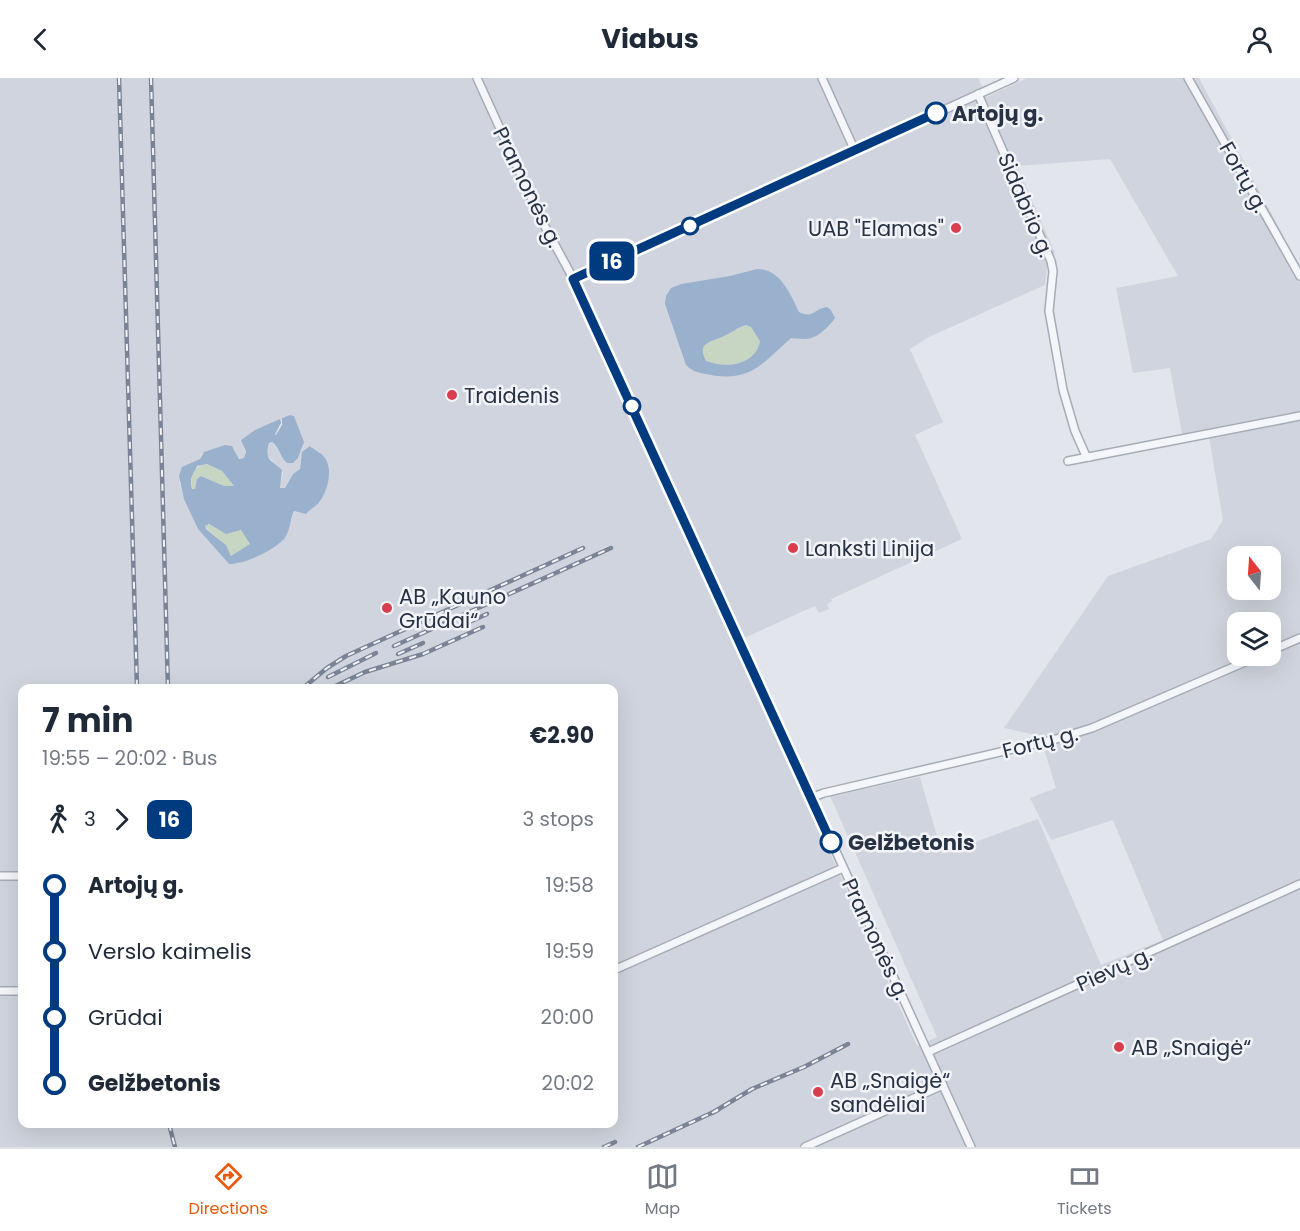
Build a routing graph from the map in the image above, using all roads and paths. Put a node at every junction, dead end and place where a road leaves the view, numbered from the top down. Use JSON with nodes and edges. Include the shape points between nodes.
{"nodes":[{"id":1,"x":477,"y":78,"type":"edge"},
{"id":2,"x":822,"y":78,"type":"edge"},
{"id":3,"x":1014,"y":78,"type":"edge"},
{"id":4,"x":1188,"y":78,"type":"edge"},
{"id":5,"x":978,"y":94,"type":"junction"},
{"id":6,"x":855,"y":151,"type":"junction"},
{"id":7,"x":1300,"y":276,"type":"edge"},
{"id":8,"x":573,"y":279,"type":"junction"},
{"id":9,"x":1300,"y":416,"type":"edge"},
{"id":10,"x":1090,"y":457,"type":"junction"},
{"id":11,"x":1068,"y":461,"type":"dead end"},
{"id":12,"x":1300,"y":638,"type":"edge"},
{"id":13,"x":1281,"y":646,"type":"edge"},
{"id":14,"x":1236,"y":666,"type":"edge"},
{"id":15,"x":810,"y":798,"type":"junction"},
{"id":16,"x":843,"y":868,"type":"junction"},
{"id":17,"x":0,"y":876,"type":"edge"},
{"id":18,"x":18,"y":876,"type":"edge"},
{"id":19,"x":1300,"y":884,"type":"edge"},
{"id":20,"x":618,"y":968,"type":"edge"},
{"id":21,"x":0,"y":991,"type":"edge"},
{"id":22,"x":18,"y":991,"type":"edge"},
{"id":23,"x":928,"y":1052,"type":"junction"},
{"id":24,"x":943,"y":1085,"type":"junction"},
{"id":25,"x":805,"y":1147,"type":"edge"},
{"id":26,"x":970,"y":1147,"type":"edge"}],
"edges":[{"from":1,"to":8,"type":"street","name":"Pramonės g."},
{"from":2,"to":6,"type":"street"},
{"from":3,"to":5,"type":"street"},
{"from":4,"to":7,"type":"street","name":"Fortų g."},
{"from":5,"to":6,"type":"street"},
{"from":5,"to":10,"type":"street","name":"Sidabrio g.","via":[[1051,261],[1049,311],[1063,390],[1075,431]]},
{"from":6,"to":8,"type":"street"},
{"from":8,"to":15,"type":"street","name":"Pramonės g."},
{"from":9,"to":10,"type":"street"},
{"from":10,"to":11,"type":"street"},
{"from":12,"to":13,"type":"street"},
{"from":14,"to":15,"type":"street","name":"Fortų g.","via":[[1056,740]]},
{"from":15,"to":16,"type":"street","name":"Pramonės g."},
{"from":16,"to":20,"type":"street"},
{"from":16,"to":23,"type":"street","name":"Pramonės g."},
{"from":17,"to":18,"type":"street"},
{"from":19,"to":23,"type":"street","name":"Pievų g."},
{"from":21,"to":22,"type":"street"},
{"from":23,"to":24,"type":"street","name":"Pramonės g."},
{"from":24,"to":25,"type":"street"},
{"from":24,"to":26,"type":"street","name":"Pramonės g."}]}
